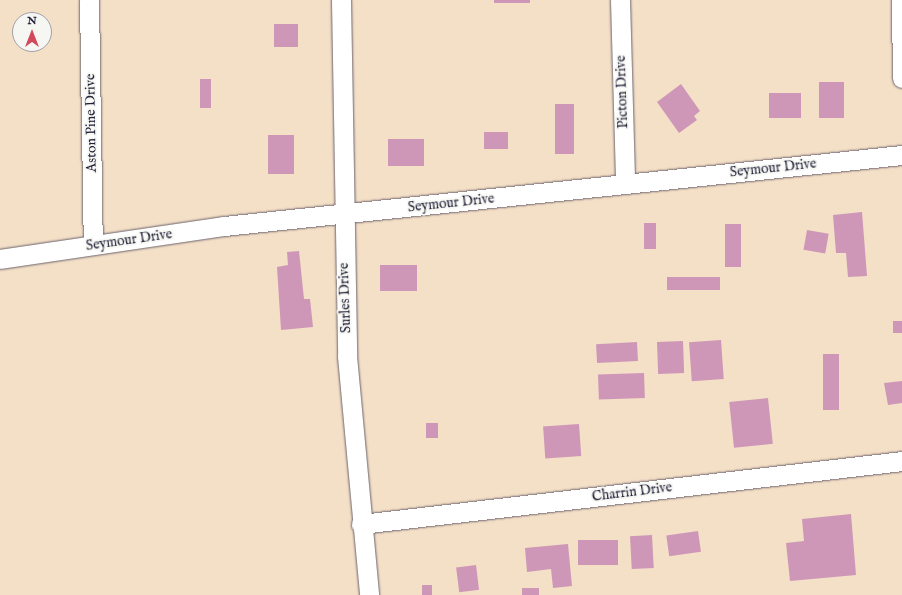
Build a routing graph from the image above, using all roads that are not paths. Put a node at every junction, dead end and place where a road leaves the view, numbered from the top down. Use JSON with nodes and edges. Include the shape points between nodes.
{"nodes":[{"id":1,"x":89,"y":0,"type":"edge"},
{"id":2,"x":341,"y":0,"type":"edge"},
{"id":3,"x":620,"y":0,"type":"edge"},
{"id":4,"x":900,"y":0,"type":"edge"},
{"id":5,"x":902,"y":78,"type":"edge"},
{"id":6,"x":902,"y":155,"type":"edge"},
{"id":7,"x":625,"y":184,"type":"junction"},
{"id":8,"x":344,"y":214,"type":"junction"},
{"id":9,"x":93,"y":245,"type":"junction"},
{"id":10,"x":0,"y":259,"type":"edge"},
{"id":11,"x":902,"y":461,"type":"edge"},
{"id":12,"x":361,"y":524,"type":"junction"},
{"id":13,"x":369,"y":595,"type":"edge"}],
"edges":[{"from":1,"to":9,"type":"street","name":"Aston Pine Drive"},
{"from":2,"to":8,"type":"street","name":"Surles Drive"},
{"from":3,"to":7,"type":"street","name":"Picton Drive"},
{"from":4,"to":5,"type":"street"},
{"from":6,"to":7,"type":"street","name":"Seymour Drive"},
{"from":7,"to":8,"type":"street","name":"Seymour Drive"},
{"from":8,"to":9,"type":"street","name":"Seymour Drive"},
{"from":8,"to":12,"type":"street","name":"Surles Drive","via":[[347,356]]},
{"from":9,"to":10,"type":"street","name":"Seymour Drive"},
{"from":11,"to":12,"type":"street","name":"Charrin Drive"},
{"from":12,"to":13,"type":"street","name":"Surles Drive"}]}
